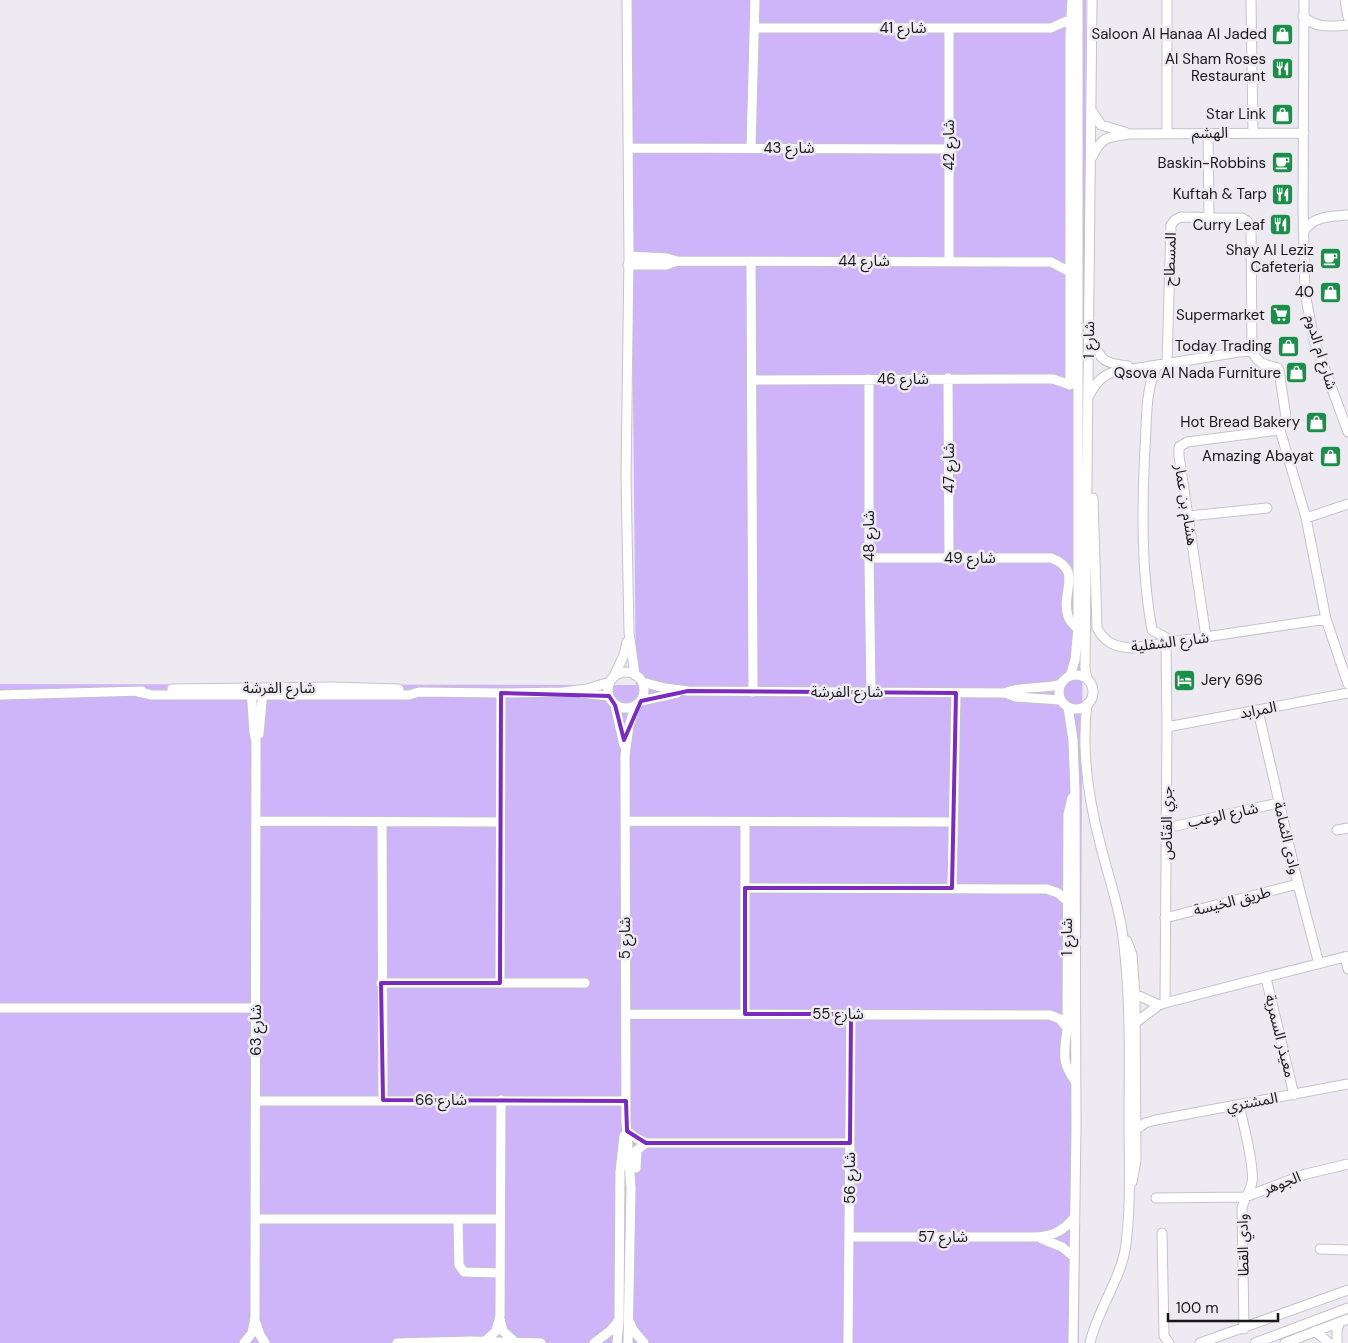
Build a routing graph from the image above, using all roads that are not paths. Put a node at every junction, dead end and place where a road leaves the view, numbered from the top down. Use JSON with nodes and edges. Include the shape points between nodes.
{"nodes":[{"id":1,"x":626,"y":0,"type":"edge"},
{"id":2,"x":755,"y":0,"type":"edge"},
{"id":3,"x":1072,"y":0,"type":"edge"},
{"id":4,"x":1078,"y":0,"type":"edge"},
{"id":5,"x":1092,"y":0,"type":"edge"},
{"id":6,"x":1167,"y":0,"type":"edge"},
{"id":7,"x":1252,"y":0,"type":"edge"},
{"id":8,"x":1304,"y":0,"type":"edge"},
{"id":9,"x":1345,"y":0,"type":"edge"},
{"id":10,"x":1304,"y":16,"type":"junction"},
{"id":11,"x":1348,"y":17,"type":"edge"},
{"id":12,"x":1070,"y":19,"type":"junction"},
{"id":13,"x":1348,"y":25,"type":"edge"},
{"id":14,"x":1319,"y":26,"type":"junction"},
{"id":15,"x":755,"y":28,"type":"junction"},
{"id":16,"x":949,"y":28,"type":"junction"},
{"id":17,"x":1052,"y":28,"type":"junction"},
{"id":18,"x":1070,"y":36,"type":"junction"},
{"id":19,"x":1303,"y":38,"type":"junction"},
{"id":20,"x":1091,"y":110,"type":"junction"},
{"id":21,"x":1253,"y":133,"type":"junction"},
{"id":22,"x":1304,"y":133,"type":"junction"},
{"id":23,"x":1130,"y":134,"type":"junction"},
{"id":24,"x":1167,"y":134,"type":"junction"},
{"id":25,"x":1208,"y":134,"type":"junction"},
{"id":26,"x":628,"y":148,"type":"junction"},
{"id":27,"x":751,"y":148,"type":"junction"},
{"id":28,"x":950,"y":149,"type":"junction"},
{"id":29,"x":1090,"y":161,"type":"junction"},
{"id":30,"x":1304,"y":209,"type":"junction"},
{"id":31,"x":1348,"y":215,"type":"edge"},
{"id":32,"x":1209,"y":217,"type":"junction"},
{"id":33,"x":1318,"y":218,"type":"junction"},
{"id":34,"x":1304,"y":231,"type":"junction"},
{"id":35,"x":1070,"y":253,"type":"junction"},
{"id":36,"x":628,"y":261,"type":"junction"},
{"id":37,"x":751,"y":261,"type":"junction"},
{"id":38,"x":950,"y":262,"type":"junction"},
{"id":39,"x":1051,"y":262,"type":"junction"},
{"id":40,"x":1070,"y":272,"type":"junction"},
{"id":41,"x":1089,"y":332,"type":"junction"},
{"id":42,"x":1252,"y":350,"type":"junction"},
{"id":43,"x":1168,"y":364,"type":"junction"},
{"id":44,"x":1157,"y":365,"type":"junction"},
{"id":45,"x":1138,"y":367,"type":"junction"},
{"id":46,"x":1069,"y":371,"type":"junction"},
{"id":47,"x":948,"y":378,"type":"junction"},
{"id":48,"x":869,"y":379,"type":"junction"},
{"id":49,"x":1053,"y":379,"type":"junction"},
{"id":50,"x":753,"y":380,"type":"junction"},
{"id":51,"x":1070,"y":385,"type":"joint"},
{"id":52,"x":1088,"y":397,"type":"junction"},
{"id":53,"x":1280,"y":430,"type":"junction"},
{"id":54,"x":1348,"y":431,"type":"edge"},
{"id":55,"x":1088,"y":434,"type":"junction"},
{"id":56,"x":1348,"y":504,"type":"edge"},
{"id":57,"x":1266,"y":508,"type":"dead end"},
{"id":58,"x":1188,"y":516,"type":"junction"},
{"id":59,"x":1306,"y":518,"type":"junction"},
{"id":60,"x":869,"y":558,"type":"junction"},
{"id":61,"x":949,"y":558,"type":"junction"},
{"id":62,"x":1326,"y":620,"type":"junction"},
{"id":63,"x":1078,"y":628,"type":"junction"},
{"id":64,"x":629,"y":632,"type":"junction"},
{"id":65,"x":1206,"y":637,"type":"junction"},
{"id":66,"x":1169,"y":642,"type":"junction"},
{"id":67,"x":1070,"y":676,"type":"junction"},
{"id":68,"x":639,"y":678,"type":"junction"},
{"id":69,"x":612,"y":679,"type":"junction"},
{"id":70,"x":1087,"y":679,"type":"junction"},
{"id":71,"x":1061,"y":684,"type":"junction"},
{"id":72,"x":1348,"y":684,"type":"edge"},
{"id":73,"x":251,"y":691,"type":"junction"},
{"id":74,"x":263,"y":691,"type":"junction"},
{"id":75,"x":688,"y":691,"type":"junction"},
{"id":76,"x":563,"y":692,"type":"junction"},
{"id":77,"x":752,"y":692,"type":"junction"},
{"id":78,"x":871,"y":692,"type":"junction"},
{"id":79,"x":501,"y":693,"type":"junction"},
{"id":80,"x":956,"y":693,"type":"junction"},
{"id":81,"x":1005,"y":693,"type":"junction"},
{"id":82,"x":1348,"y":693,"type":"edge"},
{"id":83,"x":0,"y":695,"type":"edge"},
{"id":84,"x":608,"y":696,"type":"junction"},
{"id":85,"x":1061,"y":700,"type":"junction"},
{"id":86,"x":638,"y":703,"type":"junction"},
{"id":87,"x":1087,"y":704,"type":"junction"},
{"id":88,"x":616,"y":705,"type":"junction"},
{"id":89,"x":1068,"y":707,"type":"junction"},
{"id":90,"x":1258,"y":711,"type":"junction"},
{"id":91,"x":1167,"y":727,"type":"junction"},
{"id":92,"x":256,"y":741,"type":"junction"},
{"id":93,"x":625,"y":755,"type":"junction"},
{"id":94,"x":1075,"y":791,"type":"junction"},
{"id":95,"x":1278,"y":803,"type":"junction"},
{"id":96,"x":256,"y":821,"type":"junction"},
{"id":97,"x":625,"y":821,"type":"junction"},
{"id":98,"x":382,"y":822,"type":"junction"},
{"id":99,"x":500,"y":822,"type":"junction"},
{"id":100,"x":745,"y":822,"type":"junction"},
{"id":101,"x":952,"y":822,"type":"junction"},
{"id":102,"x":1167,"y":828,"type":"junction"},
{"id":103,"x":1348,"y":828,"type":"edge"},
{"id":104,"x":1337,"y":830,"type":"dead end"},
{"id":105,"x":1067,"y":879,"type":"junction"},
{"id":106,"x":1298,"y":884,"type":"junction"},
{"id":107,"x":745,"y":888,"type":"junction"},
{"id":108,"x":952,"y":888,"type":"junction"},
{"id":109,"x":1047,"y":889,"type":"junction"},
{"id":110,"x":1067,"y":901,"type":"junction"},
{"id":111,"x":1166,"y":918,"type":"junction"},
{"id":112,"x":1123,"y":934,"type":"junction"},
{"id":113,"x":1346,"y":956,"type":"edge"},
{"id":114,"x":1318,"y":964,"type":"junction"},
{"id":115,"x":1348,"y":969,"type":"edge"},
{"id":116,"x":1266,"y":978,"type":"junction"},
{"id":117,"x":381,"y":983,"type":"junction"},
{"id":118,"x":500,"y":983,"type":"junction"},
{"id":119,"x":585,"y":983,"type":"dead end"},
{"id":120,"x":1135,"y":994,"type":"junction"},
{"id":121,"x":1067,"y":1002,"type":"junction"},
{"id":122,"x":1162,"y":1004,"type":"junction"},
{"id":123,"x":0,"y":1008,"type":"edge"},
{"id":124,"x":256,"y":1008,"type":"junction"},
{"id":125,"x":626,"y":1014,"type":"junction"},
{"id":126,"x":746,"y":1014,"type":"junction"},
{"id":127,"x":851,"y":1014,"type":"junction"},
{"id":128,"x":1050,"y":1015,"type":"junction"},
{"id":129,"x":1135,"y":1023,"type":"junction"},
{"id":130,"x":1067,"y":1028,"type":"junction"},
{"id":131,"x":1075,"y":1082,"type":"junction"},
{"id":132,"x":1348,"y":1084,"type":"edge"},
{"id":133,"x":1294,"y":1095,"type":"junction"},
{"id":134,"x":383,"y":1100,"type":"junction"},
{"id":135,"x":501,"y":1100,"type":"junction"},
{"id":136,"x":256,"y":1101,"type":"junction"},
{"id":137,"x":626,"y":1101,"type":"junction"},
{"id":138,"x":1239,"y":1105,"type":"junction"},
{"id":139,"x":1136,"y":1108,"type":"junction"},
{"id":140,"x":626,"y":1120,"type":"junction"},
{"id":141,"x":1156,"y":1120,"type":"junction"},
{"id":142,"x":1136,"y":1130,"type":"junction"},
{"id":143,"x":627,"y":1131,"type":"junction"},
{"id":144,"x":646,"y":1143,"type":"junction"},
{"id":145,"x":850,"y":1143,"type":"junction"},
{"id":146,"x":1348,"y":1164,"type":"edge"},
{"id":147,"x":632,"y":1188,"type":"junction"},
{"id":148,"x":1129,"y":1189,"type":"junction"},
{"id":149,"x":1244,"y":1197,"type":"junction"},
{"id":150,"x":1156,"y":1198,"type":"dead end"},
{"id":151,"x":1074,"y":1218,"type":"junction"},
{"id":152,"x":256,"y":1219,"type":"junction"},
{"id":153,"x":458,"y":1219,"type":"junction"},
{"id":154,"x":500,"y":1219,"type":"junction"},
{"id":155,"x":1162,"y":1233,"type":"dead end"},
{"id":156,"x":850,"y":1237,"type":"junction"},
{"id":157,"x":1036,"y":1237,"type":"junction"},
{"id":158,"x":1320,"y":1249,"type":"dead end"},
{"id":159,"x":1348,"y":1250,"type":"edge"},
{"id":160,"x":1073,"y":1256,"type":"junction"},
{"id":161,"x":500,"y":1274,"type":"junction"},
{"id":162,"x":1348,"y":1290,"type":"edge"},
{"id":163,"x":1348,"y":1308,"type":"edge"},
{"id":164,"x":500,"y":1316,"type":"junction"},
{"id":165,"x":255,"y":1318,"type":"junction"},
{"id":166,"x":619,"y":1320,"type":"junction"},
{"id":167,"x":1344,"y":1320,"type":"edge"},
{"id":168,"x":629,"y":1322,"type":"junction"},
{"id":169,"x":1244,"y":1329,"type":"junction"},
{"id":170,"x":1315,"y":1331,"type":"junction"},
{"id":171,"x":485,"y":1341,"type":"junction"},
{"id":172,"x":514,"y":1341,"type":"junction"},
{"id":173,"x":244,"y":1343,"type":"edge"},
{"id":174,"x":265,"y":1343,"type":"edge"},
{"id":175,"x":397,"y":1343,"type":"edge"},
{"id":176,"x":541,"y":1343,"type":"edge"},
{"id":177,"x":594,"y":1343,"type":"edge"},
{"id":178,"x":617,"y":1343,"type":"edge"},
{"id":179,"x":628,"y":1343,"type":"edge"},
{"id":180,"x":644,"y":1343,"type":"edge"},
{"id":181,"x":848,"y":1343,"type":"edge"},
{"id":182,"x":1073,"y":1343,"type":"edge"},
{"id":183,"x":1090,"y":1343,"type":"edge"},
{"id":184,"x":1169,"y":1343,"type":"edge"},
{"id":185,"x":1200,"y":1343,"type":"edge"},
{"id":186,"x":1255,"y":1343,"type":"edge"},
{"id":187,"x":1285,"y":1343,"type":"edge"},
{"id":188,"x":1329,"y":1343,"type":"edge"},
{"id":189,"x":1337,"y":1343,"type":"edge"}],
"edges":[{"from":1,"to":26,"type":"street"},
{"from":2,"to":15,"type":"street"},
{"from":3,"to":12,"type":"street","name":"شارع 1"},
{"from":4,"to":63,"type":"street","name":"شارع 1"},
{"from":5,"to":20,"type":"street","name":"شارع 1"},
{"from":6,"to":24,"type":"street"},
{"from":7,"to":21,"type":"street"},
{"from":8,"to":10,"type":"street","name":"شارع ام الدوم"},
{"from":9,"to":11,"type":"street"},
{"from":10,"to":14,"type":"street"},
{"from":10,"to":19,"type":"street","name":"شارع ام الدوم"},
{"from":12,"to":17,"type":"street","name":"شارع 41"},
{"from":12,"to":18,"type":"street","name":"شارع 1"},
{"from":13,"to":14,"type":"street"},
{"from":14,"to":19,"type":"street"},
{"from":15,"to":16,"type":"street","name":"شارع 41"},
{"from":15,"to":27,"type":"street"},
{"from":16,"to":17,"type":"street","name":"شارع 41"},
{"from":16,"to":28,"type":"street","name":"شارع 42"},
{"from":17,"to":18,"type":"street","name":"شارع 41"},
{"from":18,"to":35,"type":"street","name":"شارع 1"},
{"from":19,"to":22,"type":"street","name":"شارع ام الدوم"},
{"from":20,"to":23,"type":"street","name":"الهشم","via":[[1101,125]]},
{"from":20,"to":29,"type":"street","name":"شارع 1"},
{"from":21,"to":22,"type":"street","name":"الهشم"},
{"from":21,"to":25,"type":"street","name":"الهشم"},
{"from":22,"to":30,"type":"street","name":"شارع ام الدوم"},
{"from":23,"to":24,"type":"street","name":"الهشم"},
{"from":23,"to":29,"type":"street","name":"الهشم","via":[[1106,138]]},
{"from":24,"to":25,"type":"street","name":"الهشم"},
{"from":25,"to":32,"type":"street"},
{"from":26,"to":27,"type":"street","name":"شارع 43"},
{"from":26,"to":36,"type":"street"},
{"from":27,"to":28,"type":"street","name":"شارع 43"},
{"from":28,"to":38,"type":"street","name":"شارع 42"},
{"from":29,"to":41,"type":"street","name":"شارع 1"},
{"from":30,"to":33,"type":"street"},
{"from":30,"to":34,"type":"street","name":"شارع ام الدوم"},
{"from":31,"to":33,"type":"street"},
{"from":32,"to":42,"type":"street","name":"المسطاح","via":[[1242,218],[1251,227]]},
{"from":32,"to":43,"type":"street","name":"المسطاح","via":[[1181,217],[1171,225]]},
{"from":33,"to":34,"type":"street"},
{"from":34,"to":54,"type":"street","name":"شارع ام الدوم","via":[[1305,293],[1311,329]]},
{"from":35,"to":39,"type":"street","name":"شارع 44"},
{"from":35,"to":40,"type":"street","name":"شارع 1"},
{"from":36,"to":37,"type":"street","name":"شارع 44","via":[[670,258],[677,261]]},
{"from":36,"to":64,"type":"street","via":[[626,477]]},
{"from":37,"to":38,"type":"street","name":"شارع 44"},
{"from":37,"to":50,"type":"street"},
{"from":38,"to":39,"type":"street","name":"شارع 44"},
{"from":39,"to":40,"type":"street","name":"شارع 44"},
{"from":40,"to":46,"type":"street","name":"شارع 1"},
{"from":41,"to":45,"type":"street","via":[[1101,357],[1108,363]]},
{"from":41,"to":52,"type":"street","name":"شارع 1"},
{"from":42,"to":43,"type":"street"},
{"from":42,"to":53,"type":"street","via":[[1261,364],[1278,368],[1286,416]]},
{"from":43,"to":44,"type":"street"},
{"from":44,"to":45,"type":"street"},
{"from":44,"to":66,"type":"street","via":[[1148,395],[1143,558],[1152,630]]},
{"from":45,"to":52,"type":"street","via":[[1108,373]]},
{"from":46,"to":49,"type":"street","name":"شارع 46"},
{"from":46,"to":51,"type":"street","name":"شارع 1"},
{"from":47,"to":48,"type":"street","name":"شارع 46"},
{"from":47,"to":49,"type":"street","name":"شارع 46"},
{"from":47,"to":61,"type":"street","name":"شارع 47"},
{"from":48,"to":50,"type":"street","name":"شارع 46"},
{"from":48,"to":60,"type":"street","name":"شارع 48"},
{"from":49,"to":51,"type":"street","name":"شارع 46"},
{"from":50,"to":77,"type":"street"},
{"from":52,"to":55,"type":"street","name":"شارع 1"},
{"from":53,"to":58,"type":"street","name":"هشام بن عمار","via":[[1187,442],[1179,447]]},
{"from":53,"to":59,"type":"street"},
{"from":55,"to":66,"type":"street","name":"شارع الشفلية","via":[[1093,449],[1097,628],[1106,641],[1116,646],[1132,648]]},
{"from":55,"to":70,"type":"street","name":"شارع 1"},
{"from":56,"to":59,"type":"street"},
{"from":57,"to":58,"type":"street"},
{"from":58,"to":65,"type":"street","name":"هشام بن عمار"},
{"from":59,"to":62,"type":"street"},
{"from":60,"to":61,"type":"street","name":"شارع 49"},
{"from":60,"to":78,"type":"street","name":"شارع 48"},
{"from":61,"to":63,"type":"street","name":"شارع 49","via":[[1056,560],[1068,570],[1068,616]]},
{"from":62,"to":65,"type":"street","name":"شارع الشفلية"},
{"from":62,"to":72,"type":"street"},
{"from":63,"to":67,"type":"street","name":"شارع 1"},
{"from":64,"to":68,"type":"street"},
{"from":64,"to":69,"type":"street","via":[[624,655]]},
{"from":65,"to":66,"type":"street","name":"شارع الشفلية"},
{"from":66,"to":91,"type":"street","name":"جري القنّاص"},
{"from":67,"to":70,"type":"street"},
{"from":67,"to":71,"type":"street"},
{"from":68,"to":69,"type":"street","via":[[624,672]]},
{"from":68,"to":75,"type":"street","name":"شارع الفرشة","via":[[665,688]]},
{"from":68,"to":86,"type":"street","via":[[644,692]]},
{"from":69,"to":76,"type":"street","name":"شارع الفرشة","via":[[587,689]]},
{"from":69,"to":84,"type":"street"},
{"from":70,"to":87,"type":"street","via":[[1093,692]]},
{"from":71,"to":81,"type":"street","name":"شارع الفرشة","via":[[1014,689]]},
{"from":71,"to":85,"type":"street"},
{"from":73,"to":74,"type":"street","name":"شارع الفرشة"},
{"from":73,"to":83,"type":"street","name":"شارع الفرشة","via":[[152,690]]},
{"from":73,"to":92,"type":"street","name":"شارع 63"},
{"from":74,"to":79,"type":"street","name":"شارع الفرشة","via":[[342,688]]},
{"from":74,"to":92,"type":"street","name":"شارع 63"},
{"from":75,"to":77,"type":"street","name":"شارع الفرشة"},
{"from":75,"to":86,"type":"street","name":"شارع الفرشة"},
{"from":76,"to":79,"type":"street","name":"شارع الفرشة"},
{"from":76,"to":84,"type":"street","name":"شارع الفرشة"},
{"from":77,"to":78,"type":"street","name":"شارع الفرشة"},
{"from":78,"to":80,"type":"street","name":"شارع الفرشة"},
{"from":79,"to":99,"type":"street"},
{"from":80,"to":81,"type":"street","name":"شارع الفرشة"},
{"from":80,"to":101,"type":"street"},
{"from":81,"to":85,"type":"street","name":"شارع الفرشة","via":[[1016,697]]},
{"from":82,"to":90,"type":"street","name":"المرابد"},
{"from":84,"to":88,"type":"street"},
{"from":85,"to":89,"type":"street"},
{"from":86,"to":88,"type":"street","via":[[626,709]]},
{"from":86,"to":93,"type":"street","name":"شارع 5"},
{"from":87,"to":89,"type":"street","via":[[1078,709]]},
{"from":87,"to":112,"type":"street","via":[[1084,732],[1092,805]]},
{"from":88,"to":93,"type":"street","name":"شارع 5"},
{"from":89,"to":94,"type":"street","name":"شارع 1"},
{"from":90,"to":91,"type":"street","name":"المرابد"},
{"from":90,"to":95,"type":"street","name":"وادى الثمامة"},
{"from":91,"to":102,"type":"street","name":"جري القنّاص"},
{"from":92,"to":96,"type":"street","name":"شارع 63"},
{"from":93,"to":97,"type":"street","name":"شارع 5"},
{"from":94,"to":105,"type":"street","name":"شارع 1","via":[[1068,814]]},
{"from":94,"to":131,"type":"street","name":"شارع 1"},
{"from":95,"to":102,"type":"street","name":"شارع الوعب"},
{"from":95,"to":106,"type":"street","name":"وادى الثمامة"},
{"from":96,"to":98,"type":"street"},
{"from":96,"to":124,"type":"street","name":"شارع 63"},
{"from":97,"to":100,"type":"street"},
{"from":97,"to":125,"type":"street","name":"شارع 5"},
{"from":98,"to":99,"type":"street"},
{"from":98,"to":117,"type":"street"},
{"from":99,"to":118,"type":"street"},
{"from":100,"to":101,"type":"street"},
{"from":100,"to":107,"type":"street"},
{"from":101,"to":108,"type":"street"},
{"from":102,"to":111,"type":"street","name":"جري القنّاص"},
{"from":103,"to":104,"type":"street"},
{"from":105,"to":109,"type":"street"},
{"from":105,"to":110,"type":"street","name":"شارع 1"},
{"from":106,"to":111,"type":"street","name":"طريق الخيسة"},
{"from":106,"to":114,"type":"street","name":"وادى الثمامة"},
{"from":107,"to":108,"type":"street"},
{"from":107,"to":126,"type":"street"},
{"from":108,"to":109,"type":"street"},
{"from":109,"to":110,"type":"street"},
{"from":110,"to":121,"type":"street","name":"شارع 1"},
{"from":111,"to":122,"type":"street","name":"جري القنّاص"},
{"from":112,"to":120,"type":"street","via":[[1132,956]]},
{"from":112,"to":148,"type":"street","via":[[1129,1024]]},
{"from":113,"to":114,"type":"street"},
{"from":113,"to":115,"type":"street"},
{"from":114,"to":116,"type":"street"},
{"from":116,"to":122,"type":"street"},
{"from":116,"to":133,"type":"street","name":"معيذر السمرية"},
{"from":117,"to":118,"type":"street"},
{"from":117,"to":134,"type":"street"},
{"from":118,"to":119,"type":"street"},
{"from":120,"to":122,"type":"street"},
{"from":120,"to":129,"type":"street"},
{"from":121,"to":128,"type":"street"},
{"from":121,"to":130,"type":"street","name":"شارع 1"},
{"from":122,"to":129,"type":"street"},
{"from":123,"to":124,"type":"street"},
{"from":124,"to":136,"type":"street","name":"شارع 63"},
{"from":125,"to":126,"type":"street","name":"شارع 55"},
{"from":125,"to":137,"type":"street","name":"شارع 5"},
{"from":126,"to":127,"type":"street","name":"شارع 55"},
{"from":127,"to":128,"type":"street","name":"شارع 55"},
{"from":127,"to":145,"type":"street","name":"شارع 56"},
{"from":128,"to":130,"type":"street","via":[[1060,1019]]},
{"from":129,"to":139,"type":"street"},
{"from":130,"to":131,"type":"street","name":"شارع 1","via":[[1065,1062]]},
{"from":131,"to":151,"type":"street","name":"شارع 1"},
{"from":132,"to":133,"type":"street","name":"المشتري"},
{"from":133,"to":138,"type":"street","name":"المشتري"},
{"from":134,"to":135,"type":"street","name":"شارع 66"},
{"from":134,"to":136,"type":"street","name":"شارع 66"},
{"from":135,"to":137,"type":"street","name":"شارع 66"},
{"from":135,"to":154,"type":"street"},
{"from":136,"to":152,"type":"street","name":"شارع 63"},
{"from":137,"to":140,"type":"street","name":"شارع 5"},
{"from":138,"to":141,"type":"street","name":"المشتري"},
{"from":138,"to":149,"type":"street","name":"وادي القطا","via":[[1253,1180]]},
{"from":139,"to":141,"type":"street","via":[[1144,1116]]},
{"from":139,"to":142,"type":"street"},
{"from":140,"to":143,"type":"street"},
{"from":140,"to":166,"type":"street","via":[[620,1172]]},
{"from":141,"to":142,"type":"street","name":"المشتري"},
{"from":142,"to":148,"type":"street","via":[[1135,1172]]},
{"from":143,"to":144,"type":"street"},
{"from":143,"to":147,"type":"street"},
{"from":144,"to":145,"type":"street"},
{"from":144,"to":147,"type":"street","via":[[636,1154],[636,1179]]},
{"from":145,"to":156,"type":"street","name":"شارع 56"},
{"from":146,"to":149,"type":"street","name":"الجوهر","via":[[1306,1174]]},
{"from":147,"to":168,"type":"street"},
{"from":148,"to":183,"type":"street","via":[[1126,1245]]},
{"from":149,"to":150,"type":"street","name":"الجوهر"},
{"from":149,"to":169,"type":"street","name":"وادي القطا"},
{"from":151,"to":157,"type":"street","name":"شارع 57","via":[[1058,1233]]},
{"from":151,"to":160,"type":"street","name":"شارع 1"},
{"from":152,"to":153,"type":"street"},
{"from":152,"to":165,"type":"street","name":"شارع 63"},
{"from":153,"to":154,"type":"street"},
{"from":153,"to":161,"type":"street","via":[[459,1265],[464,1272]]},
{"from":154,"to":161,"type":"street"},
{"from":155,"to":184,"type":"street","via":[[1164,1336]]},
{"from":156,"to":157,"type":"street","name":"شارع 57"},
{"from":156,"to":181,"type":"street","name":"شارع 56"},
{"from":157,"to":160,"type":"street","name":"شارع 57","via":[[1062,1247]]},
{"from":158,"to":159,"type":"street"},
{"from":160,"to":182,"type":"street","name":"شارع 1"},
{"from":161,"to":164,"type":"street"},
{"from":162,"to":169,"type":"street"},
{"from":163,"to":186,"type":"street"},
{"from":164,"to":171,"type":"street","via":[[496,1331]]},
{"from":164,"to":172,"type":"street","via":[[502,1329]]},
{"from":165,"to":173,"type":"street","name":"شارع 63","via":[[252,1333]]},
{"from":165,"to":174,"type":"street","name":"شارع 63"},
{"from":166,"to":177,"type":"street"},
{"from":166,"to":178,"type":"street"},
{"from":167,"to":170,"type":"street"},
{"from":167,"to":189,"type":"street","via":[[1337,1330]]},
{"from":168,"to":179,"type":"street"},
{"from":168,"to":180,"type":"street"},
{"from":169,"to":185,"type":"street"},
{"from":170,"to":187,"type":"street"},
{"from":170,"to":188,"type":"street"},
{"from":171,"to":172,"type":"street"},
{"from":171,"to":175,"type":"street"},
{"from":172,"to":176,"type":"street"}]}
